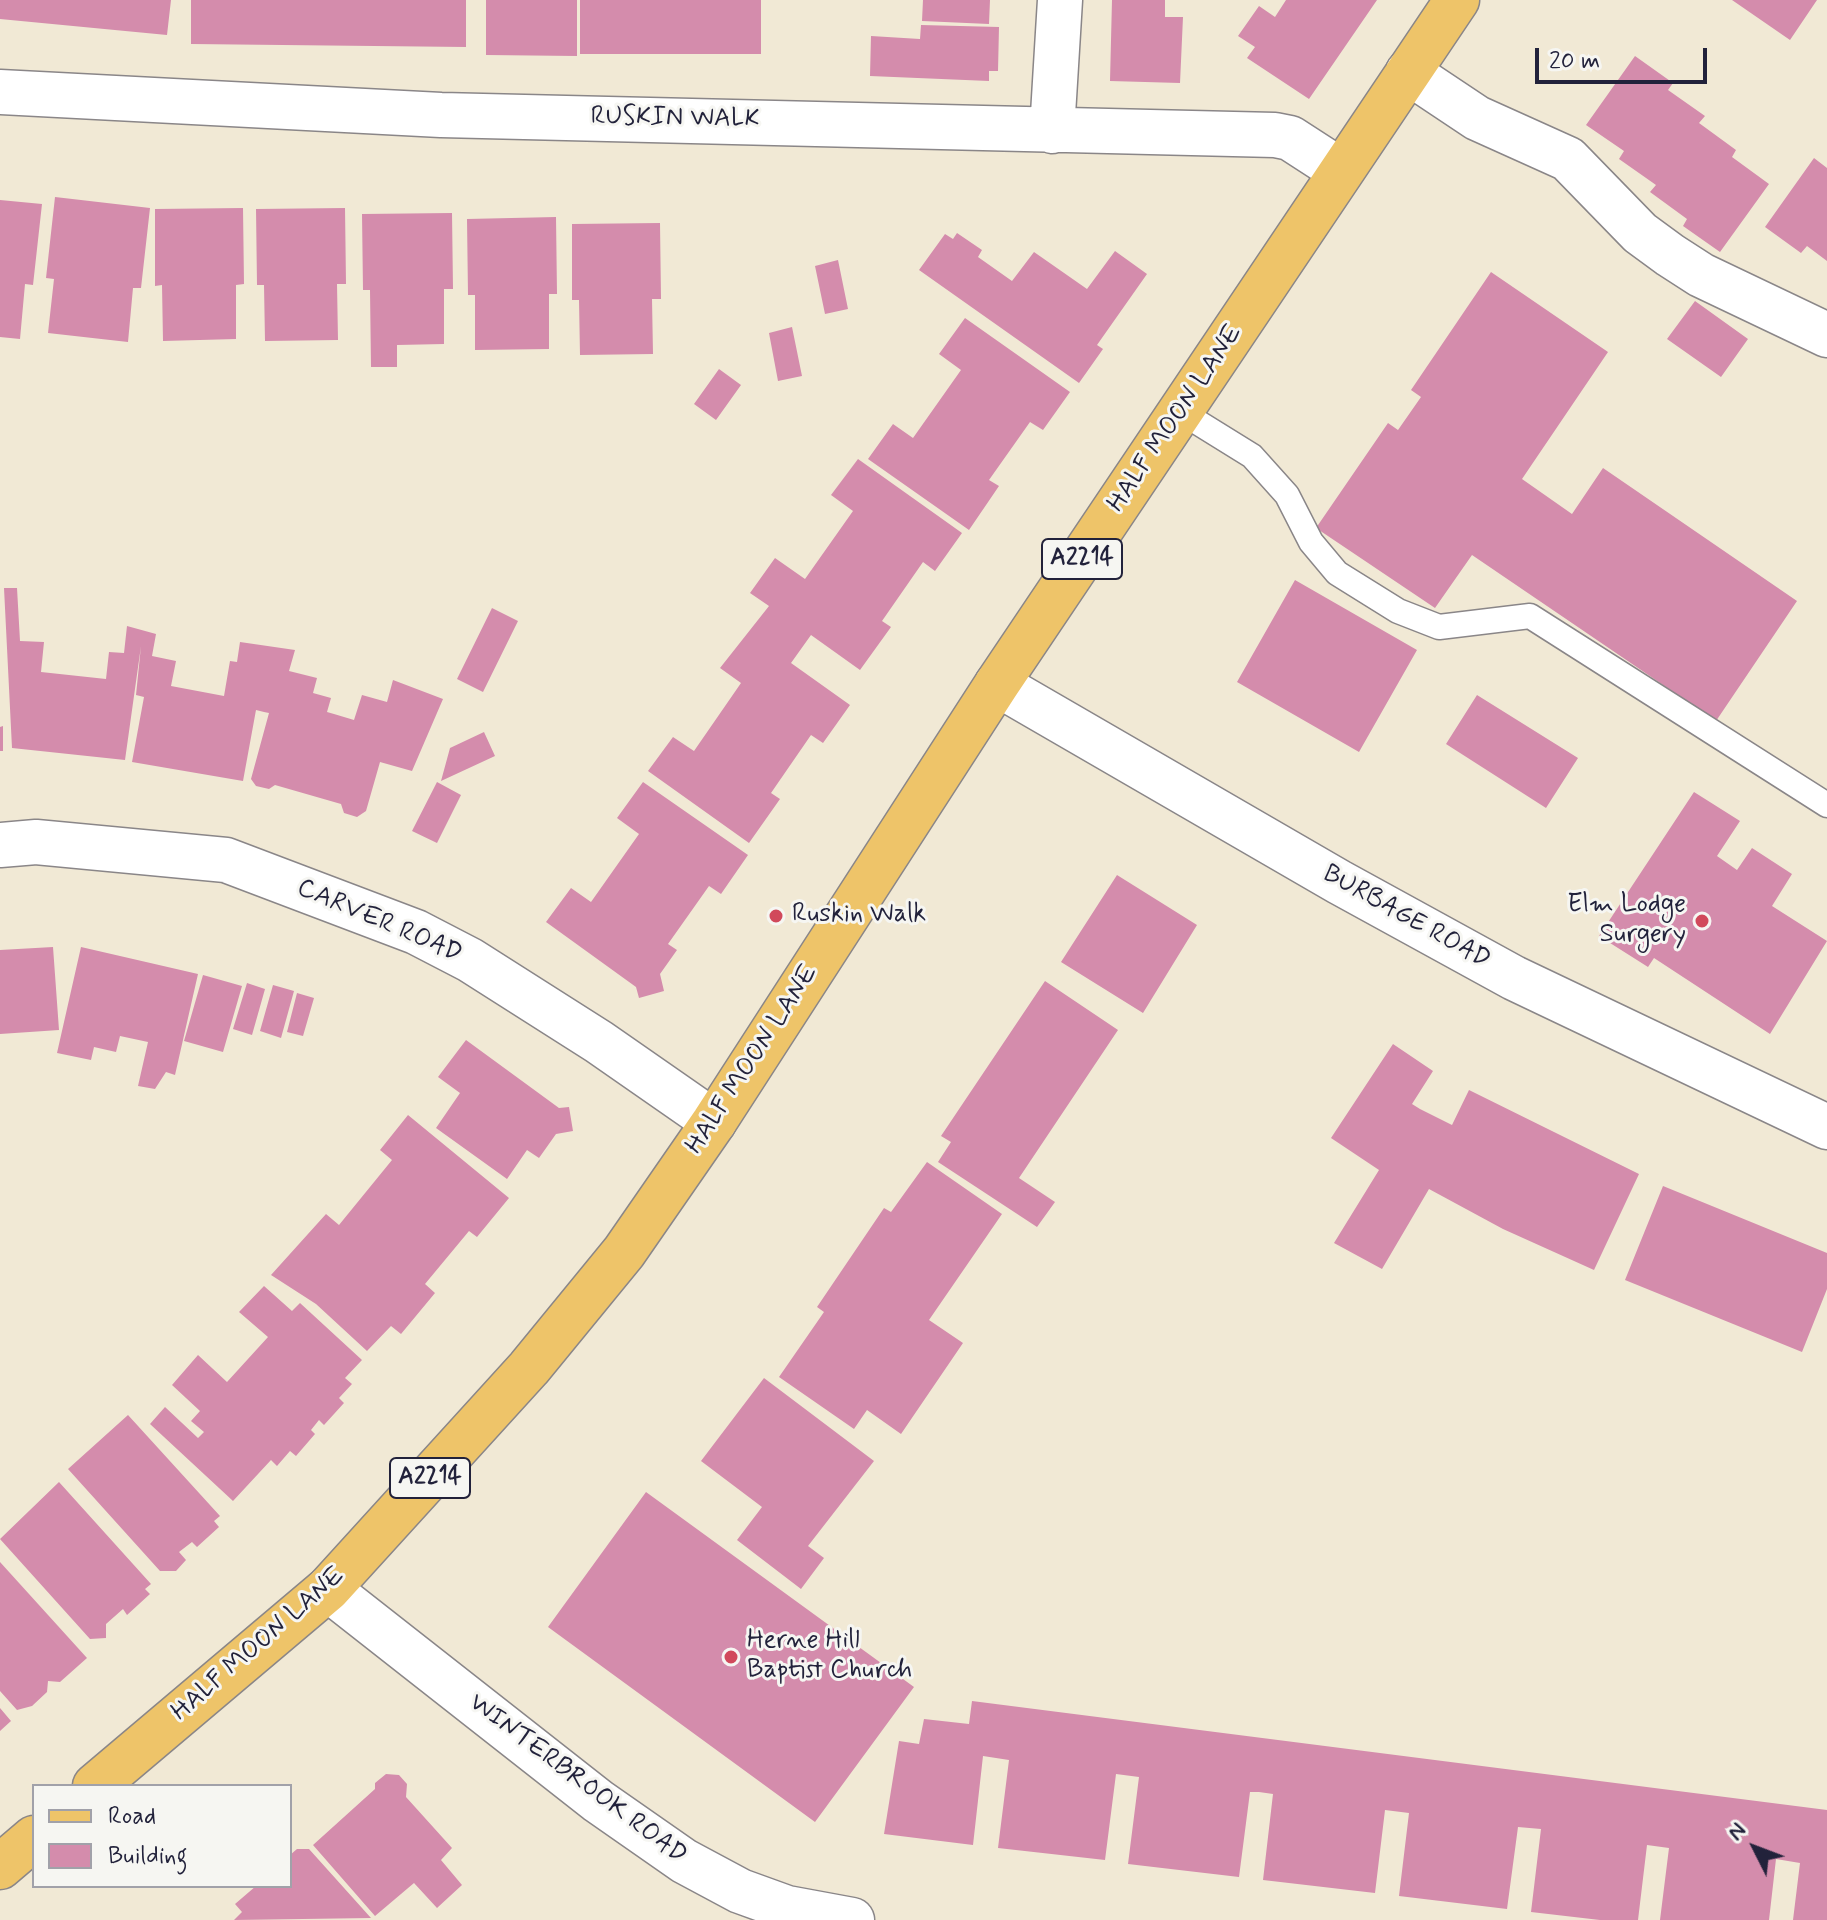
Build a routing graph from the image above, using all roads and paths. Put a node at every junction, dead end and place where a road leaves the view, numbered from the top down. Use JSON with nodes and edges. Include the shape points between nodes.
{"nodes":[{"id":1,"x":1060,"y":0,"type":"edge"},
{"id":2,"x":1457,"y":0,"type":"edge"},
{"id":3,"x":1408,"y":72,"type":"junction"},
{"id":4,"x":0,"y":92,"type":"edge"},
{"id":5,"x":1052,"y":131,"type":"junction"},
{"id":6,"x":1341,"y":171,"type":"junction"},
{"id":7,"x":1827,"y":335,"type":"edge"},
{"id":8,"x":1181,"y":412,"type":"junction"},
{"id":9,"x":997,"y":684,"type":"junction"},
{"id":10,"x":1827,"y":805,"type":"edge"},
{"id":11,"x":0,"y":845,"type":"edge"},
{"id":12,"x":714,"y":1122,"type":"junction"},
{"id":13,"x":1827,"y":1127,"type":"edge"},
{"id":14,"x":328,"y":1589,"type":"junction"},
{"id":15,"x":97,"y":1784,"type":"edge"},
{"id":16,"x":32,"y":1840,"type":"edge"},
{"id":17,"x":0,"y":1867,"type":"edge"},
{"id":18,"x":852,"y":1920,"type":"edge"}],
"edges":[{"from":1,"to":5,"type":"street"},
{"from":2,"to":3,"type":"main road","name":"HALF MOON LANE","number":"A2214"},
{"from":3,"to":6,"type":"main road","name":"HALF MOON LANE","number":"A2214"},
{"from":3,"to":7,"type":"street","via":[[1477,118],[1568,159],[1640,233],[1701,275]]},
{"from":4,"to":5,"type":"street","name":"RUSKIN WALK","via":[[441,115]]},
{"from":5,"to":6,"type":"street","name":"RUSKIN WALK","via":[[1275,135],[1290,138]]},
{"from":6,"to":8,"type":"main road","name":"HALF MOON LANE","number":"A2214"},
{"from":8,"to":9,"type":"main road","name":"HALF MOON LANE","number":"A2214"},
{"from":8,"to":10,"type":"lane","via":[[1252,456],[1287,495],[1311,542],[1337,573],[1398,611],[1439,627],[1530,616]]},
{"from":9,"to":12,"type":"main road","name":"HALF MOON LANE","number":"A2214"},
{"from":9,"to":13,"type":"street","name":"BURBAGE ROAD","via":[[1463,951]]},
{"from":11,"to":12,"type":"street","name":"CARVER ROAD","via":[[36,842],[226,860],[386,921],[470,960]]},
{"from":12,"to":14,"type":"main road","name":"HALF MOON LANE","number":"A2214","via":[[624,1252],[529,1368]]},
{"from":14,"to":15,"type":"main road","name":"HALF MOON LANE","number":"A2214"},
{"from":14,"to":18,"type":"street","name":"WINTERBROOK ROAD","via":[[598,1801],[684,1861],[740,1891],[787,1908]]},
{"from":16,"to":17,"type":"main road"}]}
